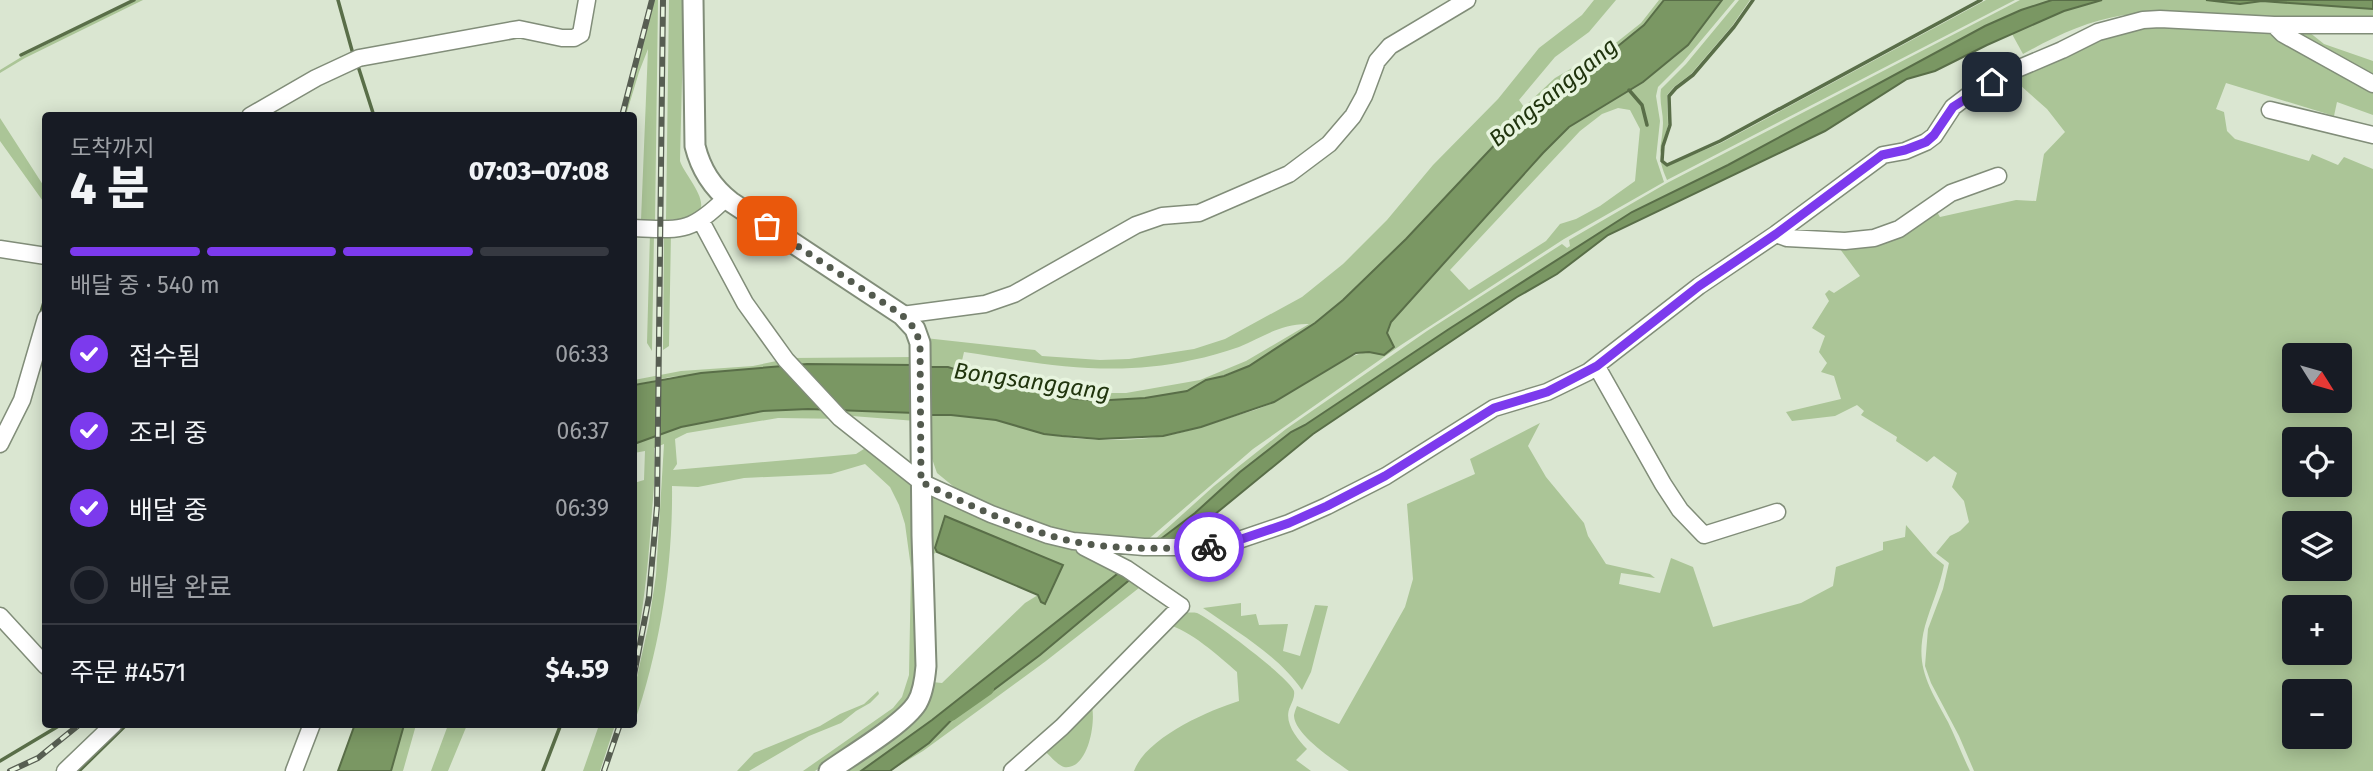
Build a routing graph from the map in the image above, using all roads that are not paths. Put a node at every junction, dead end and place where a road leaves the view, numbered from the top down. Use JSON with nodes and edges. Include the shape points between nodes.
{"nodes":[{"id":1,"x":587,"y":0,"type":"edge"},
{"id":2,"x":693,"y":0,"type":"edge"},
{"id":3,"x":1467,"y":0,"type":"edge"},
{"id":4,"x":2373,"y":24,"type":"edge"},
{"id":5,"x":2274,"y":25,"type":"junction"},
{"id":6,"x":2373,"y":83,"type":"edge"},
{"id":7,"x":2270,"y":110,"type":"dead end"},
{"id":8,"x":257,"y":112,"type":"edge"},
{"id":9,"x":2373,"y":135,"type":"edge"},
{"id":10,"x":1998,"y":176,"type":"dead end"},
{"id":11,"x":726,"y":198,"type":"junction"},
{"id":12,"x":701,"y":221,"type":"junction"},
{"id":13,"x":637,"y":228,"type":"edge"},
{"id":14,"x":1776,"y":234,"type":"junction"},
{"id":15,"x":0,"y":250,"type":"edge"},
{"id":16,"x":42,"y":255,"type":"edge"},
{"id":17,"x":902,"y":315,"type":"junction"},
{"id":18,"x":42,"y":332,"type":"edge"},
{"id":19,"x":1597,"y":366,"type":"junction"},
{"id":20,"x":0,"y":444,"type":"edge"},
{"id":21,"x":921,"y":482,"type":"junction"},
{"id":22,"x":1777,"y":512,"type":"dead end"},
{"id":23,"x":1073,"y":541,"type":"junction"},
{"id":24,"x":0,"y":616,"type":"edge"},
{"id":25,"x":42,"y":662,"type":"edge"},
{"id":26,"x":106,"y":728,"type":"edge"},
{"id":27,"x":310,"y":728,"type":"edge"},
{"id":28,"x":65,"y":771,"type":"edge"},
{"id":29,"x":294,"y":771,"type":"edge"},
{"id":30,"x":829,"y":771,"type":"edge"},
{"id":31,"x":1012,"y":771,"type":"edge"}],
"edges":[{"from":1,"to":8,"type":"street","via":[[581,34],[573,38],[519,29],[359,58]]},
{"from":2,"to":11,"type":"main road","via":[[695,146],[706,175]]},
{"from":3,"to":17,"type":"street","via":[[1390,46],[1377,61],[1353,116],[1329,144],[1289,174],[1199,213],[1162,216],[1136,225],[1014,294],[985,304]]},
{"from":4,"to":5,"type":"street"},
{"from":5,"to":6,"type":"street"},
{"from":5,"to":14,"type":"street","via":[[2160,19],[2098,32],[1974,91],[1953,107],[1926,142],[1882,155]]},
{"from":7,"to":9,"type":"street"},
{"from":10,"to":14,"type":"street","via":[[1951,193],[1899,229],[1874,238],[1845,241]]},
{"from":11,"to":12,"type":"street"},
{"from":11,"to":17,"type":"main road"},
{"from":12,"to":13,"type":"street","via":[[683,228]]},
{"from":12,"to":21,"type":"street","via":[[745,303],[786,360],[840,418]]},
{"from":14,"to":19,"type":"street","via":[[1699,286]]},
{"from":15,"to":16,"type":"street"},
{"from":17,"to":21,"type":"main road","via":[[920,343]]},
{"from":18,"to":20,"type":"street","via":[[22,400]]},
{"from":19,"to":22,"type":"street","via":[[1663,484],[1704,535]]},
{"from":19,"to":23,"type":"street","via":[[1547,392],[1494,408],[1355,493],[1227,544],[1144,547]]},
{"from":21,"to":23,"type":"street","via":[[991,514]]},
{"from":21,"to":30,"type":"main road","via":[[926,666],[921,695],[901,720]]},
{"from":23,"to":31,"type":"street","via":[[1127,569],[1181,606]]},
{"from":24,"to":25,"type":"street"},
{"from":26,"to":28,"type":"street"},
{"from":27,"to":29,"type":"street"}]}
